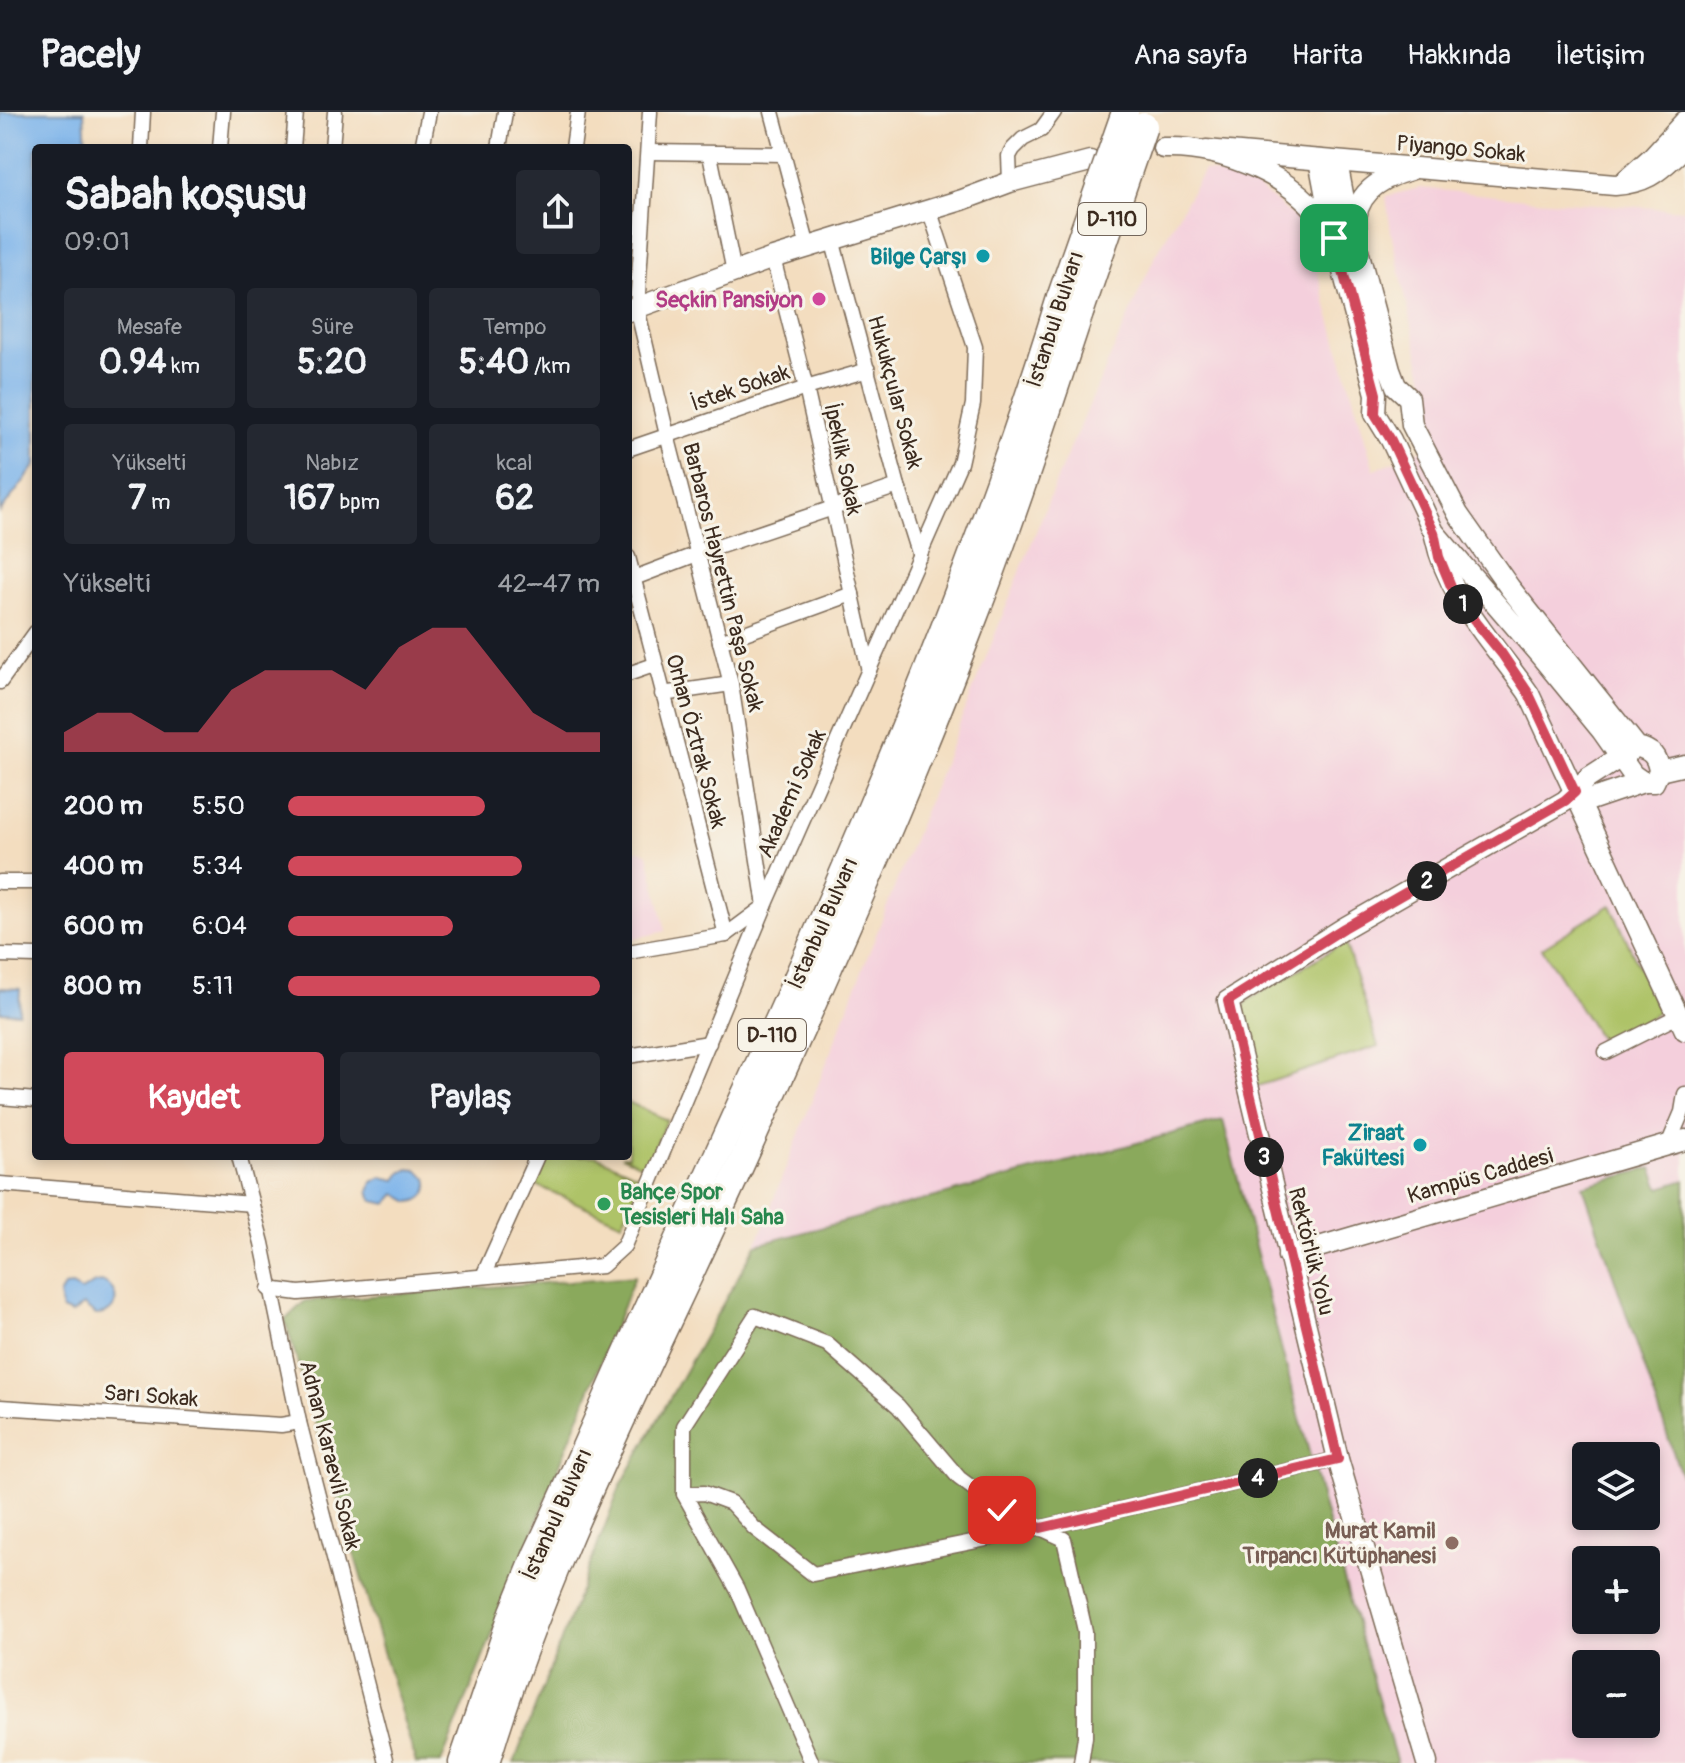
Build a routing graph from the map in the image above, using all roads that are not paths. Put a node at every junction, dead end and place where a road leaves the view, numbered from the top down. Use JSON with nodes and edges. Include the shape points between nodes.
{"nodes":[{"id":1,"x":143,"y":112,"type":"edge"},
{"id":2,"x":223,"y":112,"type":"edge"},
{"id":3,"x":296,"y":112,"type":"edge"},
{"id":4,"x":335,"y":112,"type":"edge"},
{"id":5,"x":429,"y":112,"type":"edge"},
{"id":6,"x":505,"y":112,"type":"edge"},
{"id":7,"x":578,"y":112,"type":"edge"},
{"id":8,"x":650,"y":112,"type":"edge"},
{"id":9,"x":772,"y":112,"type":"edge"},
{"id":10,"x":1054,"y":112,"type":"edge"},
{"id":11,"x":1139,"y":115,"type":"edge"},
{"id":12,"x":1685,"y":121,"type":"edge"},
{"id":13,"x":141,"y":144,"type":"edge"},
{"id":14,"x":220,"y":144,"type":"edge"},
{"id":15,"x":293,"y":144,"type":"edge"},
{"id":16,"x":332,"y":144,"type":"edge"},
{"id":17,"x":423,"y":144,"type":"edge"},
{"id":18,"x":500,"y":144,"type":"edge"},
{"id":19,"x":574,"y":144,"type":"edge"},
{"id":20,"x":1685,"y":147,"type":"edge"},
{"id":21,"x":1163,"y":148,"type":"dead end"},
{"id":22,"x":1206,"y":150,"type":"junction"},
{"id":23,"x":648,"y":152,"type":"junction"},
{"id":24,"x":783,"y":154,"type":"junction"},
{"id":25,"x":710,"y":155,"type":"junction"},
{"id":26,"x":1090,"y":161,"type":"dead end"},
{"id":27,"x":1328,"y":161,"type":"junction"},
{"id":28,"x":1415,"y":169,"type":"junction"},
{"id":29,"x":1010,"y":182,"type":"junction"},
{"id":30,"x":1615,"y":185,"type":"junction"},
{"id":31,"x":929,"y":209,"type":"junction"},
{"id":32,"x":1334,"y":238,"type":"junction"},
{"id":33,"x":832,"y":239,"type":"junction"},
{"id":34,"x":1357,"y":244,"type":"junction"},
{"id":35,"x":808,"y":247,"type":"junction"},
{"id":36,"x":773,"y":258,"type":"junction"},
{"id":37,"x":734,"y":272,"type":"junction"},
{"id":38,"x":1070,"y":306,"type":"junction"},
{"id":39,"x":633,"y":310,"type":"edge"},
{"id":40,"x":868,"y":370,"type":"junction"},
{"id":41,"x":1396,"y":386,"type":"junction"},
{"id":42,"x":806,"y":388,"type":"junction"},
{"id":43,"x":1376,"y":394,"type":"junction"},
{"id":44,"x":1411,"y":416,"type":"junction"},
{"id":45,"x":1382,"y":424,"type":"junction"},
{"id":46,"x":667,"y":435,"type":"junction"},
{"id":47,"x":632,"y":448,"type":"edge"},
{"id":48,"x":898,"y":486,"type":"junction"},
{"id":49,"x":831,"y":508,"type":"junction"},
{"id":50,"x":1458,"y":514,"type":"junction"},
{"id":51,"x":1434,"y":532,"type":"junction"},
{"id":52,"x":697,"y":554,"type":"junction"},
{"id":53,"x":920,"y":556,"type":"junction"},
{"id":54,"x":632,"y":571,"type":"edge"},
{"id":55,"x":634,"y":578,"type":"junction"},
{"id":56,"x":852,"y":594,"type":"junction"},
{"id":57,"x":32,"y":638,"type":"edge"},
{"id":58,"x":720,"y":642,"type":"junction"},
{"id":59,"x":654,"y":665,"type":"junction"},
{"id":60,"x":869,"y":671,"type":"junction"},
{"id":61,"x":632,"y":673,"type":"edge"},
{"id":62,"x":0,"y":682,"type":"edge"},
{"id":63,"x":731,"y":684,"type":"junction"},
{"id":64,"x":662,"y":694,"type":"junction"},
{"id":65,"x":1629,"y":752,"type":"junction"},
{"id":66,"x":1685,"y":765,"type":"edge"},
{"id":67,"x":1651,"y":777,"type":"junction"},
{"id":68,"x":1578,"y":798,"type":"junction"},
{"id":69,"x":0,"y":882,"type":"edge"},
{"id":70,"x":32,"y":882,"type":"edge"},
{"id":71,"x":765,"y":906,"type":"junction"},
{"id":72,"x":726,"y":935,"type":"junction"},
{"id":73,"x":632,"y":951,"type":"edge"},
{"id":74,"x":0,"y":955,"type":"edge"},
{"id":75,"x":32,"y":956,"type":"edge"},
{"id":76,"x":1682,"y":1023,"type":"edge"},
{"id":77,"x":709,"y":1043,"type":"junction"},
{"id":78,"x":1606,"y":1052,"type":"dead end"},
{"id":79,"x":632,"y":1055,"type":"edge"},
{"id":80,"x":1685,"y":1094,"type":"edge"},
{"id":81,"x":0,"y":1097,"type":"edge"},
{"id":82,"x":32,"y":1100,"type":"edge"},
{"id":83,"x":1676,"y":1142,"type":"edge"},
{"id":84,"x":240,"y":1160,"type":"edge"},
{"id":85,"x":535,"y":1160,"type":"edge"},
{"id":86,"x":0,"y":1184,"type":"edge"},
{"id":87,"x":252,"y":1204,"type":"junction"},
{"id":88,"x":1288,"y":1256,"type":"junction"},
{"id":89,"x":483,"y":1276,"type":"junction"},
{"id":90,"x":269,"y":1289,"type":"junction"},
{"id":91,"x":299,"y":1293,"type":"junction"},
{"id":92,"x":273,"y":1309,"type":"junction"},
{"id":93,"x":0,"y":1407,"type":"edge"},
{"id":94,"x":299,"y":1422,"type":"junction"},
{"id":95,"x":1338,"y":1459,"type":"junction"},
{"id":96,"x":684,"y":1494,"type":"junction"},
{"id":97,"x":1041,"y":1528,"type":"junction"},
{"id":98,"x":387,"y":1763,"type":"edge"},
{"id":99,"x":462,"y":1763,"type":"edge"},
{"id":100,"x":486,"y":1763,"type":"edge"},
{"id":101,"x":812,"y":1763,"type":"edge"},
{"id":102,"x":1081,"y":1763,"type":"edge"},
{"id":103,"x":1427,"y":1763,"type":"edge"}],
"edges":[{"from":1,"to":13,"type":"street"},
{"from":2,"to":14,"type":"street"},
{"from":3,"to":15,"type":"street"},
{"from":4,"to":16,"type":"street"},
{"from":5,"to":17,"type":"street"},
{"from":6,"to":18,"type":"street"},
{"from":7,"to":19,"type":"street"},
{"from":8,"to":23,"type":"street","name":"Barbaros Hayrettin Paşa Sokak"},
{"from":9,"to":24,"type":"street"},
{"from":10,"to":29,"type":"street","via":[[1041,130],[1013,149]]},
{"from":11,"to":38,"type":"highway","name":"İstanbul Bulvarı","number":"D-110","bridge":true},
{"from":12,"to":30,"type":"street","via":[[1639,169]]},
{"from":20,"to":30,"type":"street","name":"Piyango Sokak","via":[[1653,176]]},
{"from":21,"to":22,"type":"street","name":"Piyango Sokak"},
{"from":22,"to":27,"type":"street","name":"Piyango Sokak"},
{"from":22,"to":32,"type":"street","via":[[1295,190],[1320,214]]},
{"from":23,"to":25,"type":"street"},
{"from":23,"to":39,"type":"street","name":"Barbaros Hayrettin Paşa Sokak"},
{"from":24,"to":25,"type":"street"},
{"from":24,"to":35,"type":"street"},
{"from":25,"to":37,"type":"street"},
{"from":26,"to":29,"type":"street"},
{"from":27,"to":28,"type":"street","name":"Piyango Sokak"},
{"from":27,"to":32,"type":"street"},
{"from":27,"to":34,"type":"street"},
{"from":28,"to":30,"type":"street","name":"Piyango Sokak"},
{"from":28,"to":34,"type":"street","via":[[1380,182],[1361,199],[1355,219]]},
{"from":29,"to":31,"type":"street"},
{"from":31,"to":33,"type":"street"},
{"from":31,"to":53,"type":"street","name":"Akademi Sokak","via":[[973,340],[975,376],[960,463]]},
{"from":32,"to":43,"type":"street"},
{"from":33,"to":35,"type":"street"},
{"from":33,"to":40,"type":"street","name":"Hukukçular Sokak"},
{"from":34,"to":41,"type":"street"},
{"from":35,"to":36,"type":"street"},
{"from":36,"to":37,"type":"street"},
{"from":36,"to":42,"type":"street","name":"İpeklik Sokak"},
{"from":37,"to":39,"type":"street"},
{"from":38,"to":99,"type":"highway","name":"İstanbul Bulvarı","number":"D-110","via":[[1032,388],[916,702],[824,920],[537,1553]]},
{"from":38,"to":100,"type":"highway","name":"İstanbul Bulvarı","number":"D-110","via":[[1018,500],[919,758],[720,1210],[586,1497],[516,1670]]},
{"from":39,"to":46,"type":"street","name":"Barbaros Hayrettin Paşa Sokak"},
{"from":40,"to":42,"type":"street","name":"İstek Sokak"},
{"from":40,"to":48,"type":"street","name":"Hukukçular Sokak"},
{"from":41,"to":43,"type":"street"},
{"from":41,"to":44,"type":"street","via":[[1409,398]]},
{"from":42,"to":46,"type":"street","name":"İstek Sokak"},
{"from":42,"to":49,"type":"street","name":"İpeklik Sokak"},
{"from":43,"to":45,"type":"street","via":[[1375,414]]},
{"from":44,"to":45,"type":"street","via":[[1399,426]]},
{"from":44,"to":50,"type":"street"},
{"from":45,"to":51,"type":"street"},
{"from":46,"to":47,"type":"street","name":"İstek Sokak"},
{"from":46,"to":52,"type":"street","name":"Barbaros Hayrettin Paşa Sokak"},
{"from":48,"to":49,"type":"street"},
{"from":48,"to":53,"type":"street","name":"Hukukçular Sokak"},
{"from":49,"to":52,"type":"street"},
{"from":49,"to":56,"type":"street","name":"İpeklik Sokak"},
{"from":50,"to":51,"type":"street"},
{"from":50,"to":65,"type":"street"},
{"from":51,"to":65,"type":"street"},
{"from":51,"to":68,"type":"street","via":[[1451,586],[1529,694]]},
{"from":52,"to":55,"type":"street"},
{"from":52,"to":58,"type":"street","name":"Barbaros Hayrettin Paşa Sokak"},
{"from":53,"to":60,"type":"street","name":"Akademi Sokak"},
{"from":54,"to":55,"type":"street","name":"Orhan Öztrak Sokak"},
{"from":55,"to":59,"type":"street","name":"Orhan Öztrak Sokak"},
{"from":56,"to":58,"type":"street"},
{"from":56,"to":60,"type":"street","name":"İpeklik Sokak"},
{"from":57,"to":62,"type":"street"},
{"from":58,"to":63,"type":"street","name":"Barbaros Hayrettin Paşa Sokak"},
{"from":59,"to":61,"type":"street"},
{"from":59,"to":64,"type":"street","name":"Orhan Öztrak Sokak"},
{"from":60,"to":71,"type":"street","name":"Akademi Sokak"},
{"from":63,"to":64,"type":"street"},
{"from":63,"to":71,"type":"street","name":"Barbaros Hayrettin Paşa Sokak"},
{"from":64,"to":72,"type":"street","name":"Orhan Öztrak Sokak"},
{"from":65,"to":67,"type":"street","via":[[1633,775]]},
{"from":65,"to":67,"type":"street","via":[[1645,749],[1655,756]]},
{"from":65,"to":68,"type":"street","via":[[1588,778]]},
{"from":66,"to":67,"type":"street"},
{"from":67,"to":68,"type":"street"},
{"from":68,"to":76,"type":"street"},
{"from":68,"to":88,"type":"street","name":"Rektörlük Yolu","via":[[1344,928],[1228,1001]]},
{"from":69,"to":70,"type":"street"},
{"from":71,"to":72,"type":"street"},
{"from":71,"to":77,"type":"street","name":"Akademi Sokak"},
{"from":72,"to":73,"type":"street"},
{"from":74,"to":75,"type":"street"},
{"from":76,"to":78,"type":"street"},
{"from":77,"to":79,"type":"street"},
{"from":77,"to":89,"type":"street","name":"Akademi Sokak","via":[[624,1246],[613,1258],[602,1266]]},
{"from":80,"to":83,"type":"street"},
{"from":81,"to":82,"type":"street"},
{"from":83,"to":88,"type":"street","name":"Kampüs Caddesi"},
{"from":84,"to":87,"type":"street","name":"Adnan Karaevli Sokak"},
{"from":85,"to":89,"type":"street"},
{"from":86,"to":87,"type":"street"},
{"from":87,"to":90,"type":"street","name":"Adnan Karaevli Sokak"},
{"from":88,"to":95,"type":"street","name":"Rektörlük Yolu"},
{"from":89,"to":91,"type":"street","name":"Akademi Sokak"},
{"from":90,"to":91,"type":"street"},
{"from":90,"to":92,"type":"street","name":"Adnan Karaevli Sokak"},
{"from":91,"to":92,"type":"street"},
{"from":92,"to":94,"type":"street","name":"Adnan Karaevli Sokak"},
{"from":93,"to":94,"type":"street","name":"Sarı Sokak"},
{"from":94,"to":98,"type":"street","name":"Adnan Karaevli Sokak"},
{"from":95,"to":97,"type":"street"},
{"from":95,"to":103,"type":"street","name":"Rektörlük Yolu"},
{"from":96,"to":97,"type":"street","via":[[704,1493],[731,1503],[813,1574]]},
{"from":96,"to":97,"type":"street","via":[[684,1426],[755,1316],[827,1344],[898,1406],[959,1478],[1002,1510]]},
{"from":96,"to":101,"type":"street","via":[[737,1589]]},
{"from":97,"to":102,"type":"street","via":[[1064,1539],[1085,1631]]}]}
